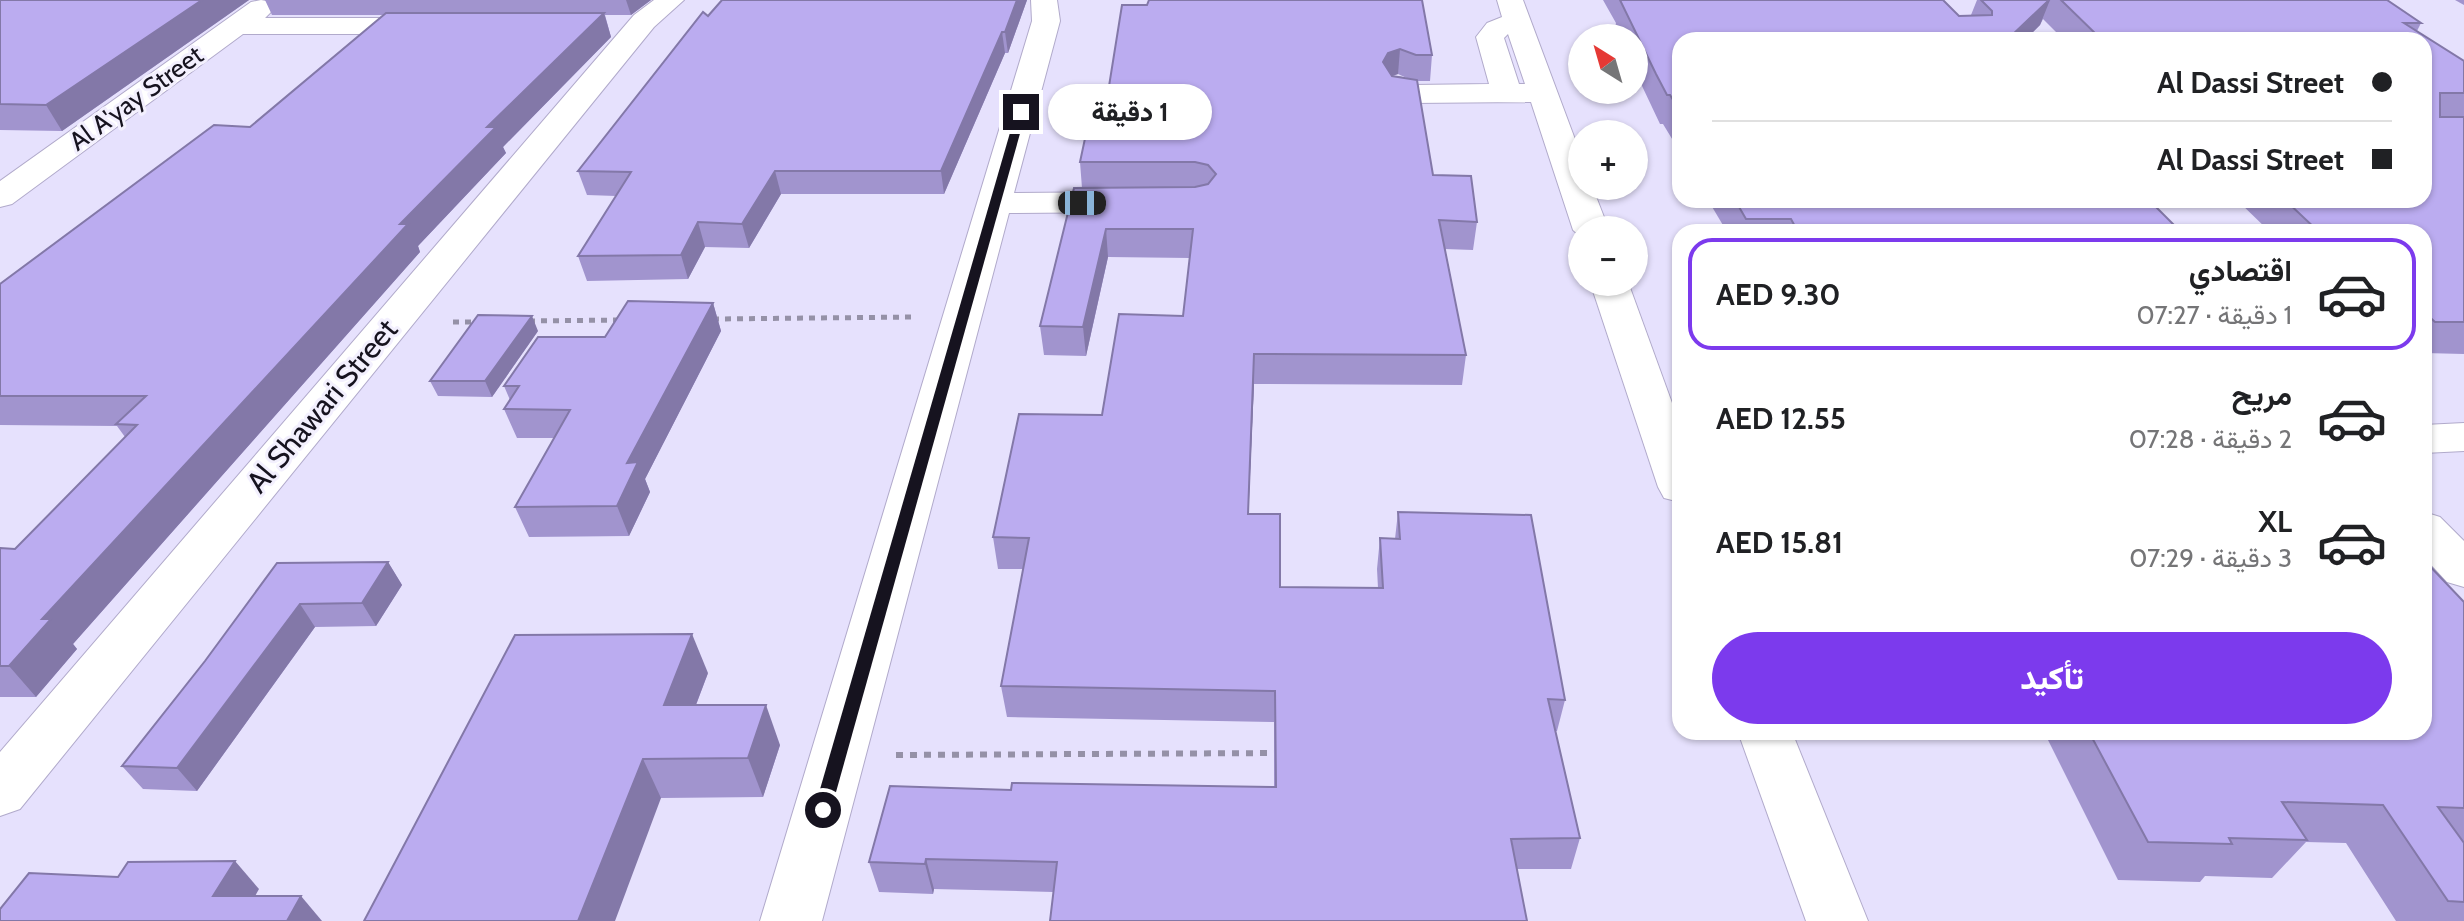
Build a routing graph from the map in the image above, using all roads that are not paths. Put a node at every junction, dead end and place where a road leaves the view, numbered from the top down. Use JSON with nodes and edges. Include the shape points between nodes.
{"nodes":[{"id":1,"x":272,"y":0,"type":"edge"},
{"id":2,"x":1051,"y":7,"type":"edge"},
{"id":3,"x":1514,"y":10,"type":"edge"},
{"id":4,"x":644,"y":15,"type":"edge"},
{"id":5,"x":237,"y":26,"type":"junction"},
{"id":6,"x":454,"y":26,"type":"edge"},
{"id":7,"x":1399,"y":86,"type":"edge"},
{"id":8,"x":1507,"y":93,"type":"junction"},
{"id":9,"x":1543,"y":93,"type":"junction"},
{"id":10,"x":0,"y":197,"type":"edge"},
{"id":11,"x":1165,"y":202,"type":"edge"},
{"id":12,"x":996,"y":203,"type":"junction"},
{"id":13,"x":1586,"y":216,"type":"edge"},
{"id":14,"x":1614,"y":296,"type":"edge"},
{"id":15,"x":2432,"y":418,"type":"edge"},
{"id":16,"x":2464,"y":419,"type":"edge"},
{"id":17,"x":2464,"y":437,"type":"edge"},
{"id":18,"x":2432,"y":439,"type":"edge"},
{"id":19,"x":1672,"y":464,"type":"edge"},
{"id":20,"x":2432,"y":536,"type":"edge"},
{"id":21,"x":2464,"y":570,"type":"edge"},
{"id":22,"x":1768,"y":740,"type":"edge"},
{"id":23,"x":1,"y":789,"type":"edge"},
{"id":24,"x":791,"y":921,"type":"edge"},
{"id":25,"x":1837,"y":921,"type":"edge"}],
"edges":[{"from":1,"to":5,"type":"street","name":"Al A'yay Street"},
{"from":2,"to":12,"type":"street"},
{"from":3,"to":8,"type":"street","via":[[1490,37]]},
{"from":3,"to":9,"type":"street"},
{"from":4,"to":23,"type":"street","name":"Al Shawari Street"},
{"from":5,"to":6,"type":"street"},
{"from":5,"to":10,"type":"street","name":"Al A'yay Street"},
{"from":7,"to":8,"type":"street","via":[[1401,93],[1411,94]]},
{"from":8,"to":9,"type":"street"},
{"from":9,"to":13,"type":"street"},
{"from":11,"to":12,"type":"street"},
{"from":12,"to":24,"type":"street"},
{"from":14,"to":19,"type":"street"},
{"from":15,"to":16,"type":"street"},
{"from":17,"to":18,"type":"street"},
{"from":20,"to":21,"type":"street"},
{"from":22,"to":25,"type":"street"}]}
